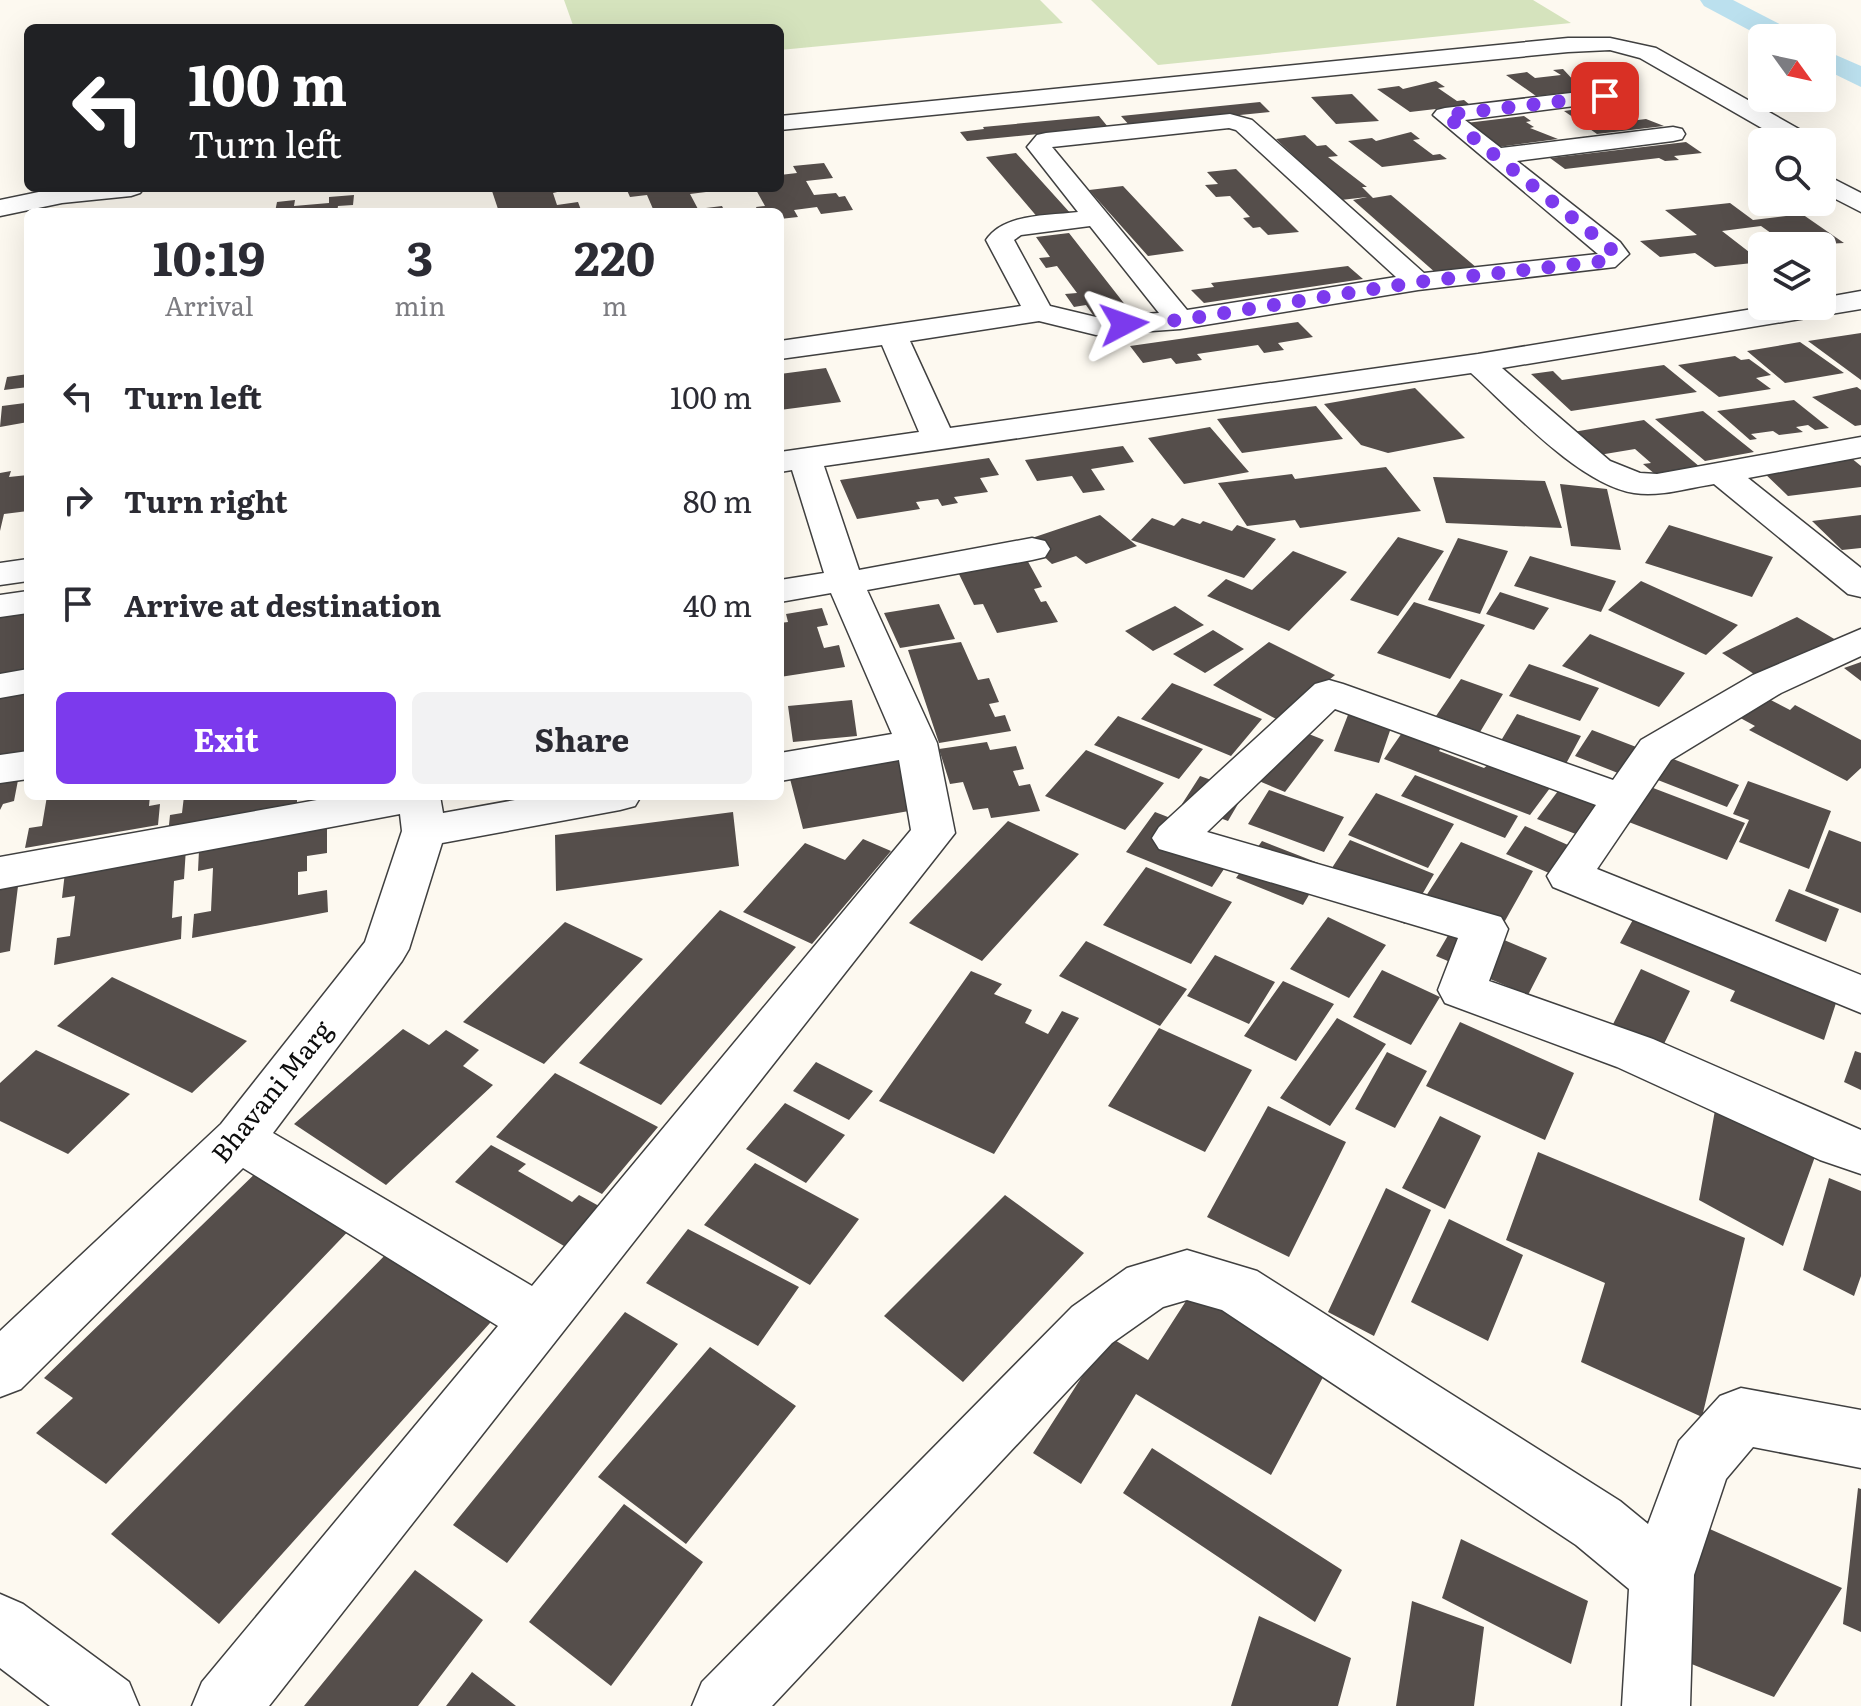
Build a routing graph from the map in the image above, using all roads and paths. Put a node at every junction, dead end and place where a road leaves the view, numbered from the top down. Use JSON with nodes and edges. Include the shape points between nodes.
{"nodes":[{"id":1,"x":1610,"y":44,"type":"junction"},
{"id":2,"x":1605,"y":96,"type":"dead end"},
{"id":3,"x":1538,"y":104,"type":"junction"},
{"id":4,"x":784,"y":123,"type":"edge"},
{"id":5,"x":1779,"y":128,"type":"edge"},
{"id":6,"x":1673,"y":134,"type":"dead end"},
{"id":7,"x":1748,"y":136,"type":"edge"},
{"id":8,"x":1593,"y":144,"type":"junction"},
{"id":9,"x":1495,"y":156,"type":"junction"},
{"id":10,"x":1836,"y":189,"type":"edge"},
{"id":11,"x":92,"y":192,"type":"edge"},
{"id":12,"x":1861,"y":204,"type":"edge"},
{"id":13,"x":0,"y":208,"type":"edge"},
{"id":14,"x":1099,"y":217,"type":"junction"},
{"id":15,"x":1418,"y":282,"type":"junction"},
{"id":16,"x":1861,"y":300,"type":"edge"},
{"id":17,"x":1039,"y":312,"type":"junction"},
{"id":18,"x":1180,"y":320,"type":"junction"},
{"id":19,"x":892,"y":335,"type":"junction"},
{"id":20,"x":784,"y":349,"type":"edge"},
{"id":21,"x":1478,"y":363,"type":"junction"},
{"id":22,"x":939,"y":440,"type":"junction"},
{"id":23,"x":1861,"y":447,"type":"edge"},
{"id":24,"x":793,"y":461,"type":"edge"},
{"id":25,"x":1721,"y":473,"type":"junction"},
{"id":26,"x":1032,"y":549,"type":"dead end"},
{"id":27,"x":24,"y":571,"type":"edge"},
{"id":28,"x":0,"y":574,"type":"edge"},
{"id":29,"x":845,"y":581,"type":"junction"},
{"id":30,"x":1861,"y":586,"type":"edge"},
{"id":31,"x":784,"y":590,"type":"edge"},
{"id":32,"x":24,"y":603,"type":"edge"},
{"id":33,"x":0,"y":606,"type":"edge"},
{"id":34,"x":1861,"y":641,"type":"edge"},
{"id":35,"x":24,"y":682,"type":"edge"},
{"id":36,"x":0,"y":686,"type":"edge"},
{"id":37,"x":917,"y":743,"type":"junction"},
{"id":38,"x":24,"y":766,"type":"edge"},
{"id":39,"x":784,"y":766,"type":"edge"},
{"id":40,"x":0,"y":769,"type":"edge"},
{"id":41,"x":1623,"y":799,"type":"junction"},
{"id":42,"x":554,"y":800,"type":"edge"},
{"id":43,"x":421,"y":808,"type":"edge"},
{"id":44,"x":0,"y":873,"type":"edge"},
{"id":45,"x":1861,"y":995,"type":"edge"},
{"id":46,"x":239,"y":1139,"type":"junction"},
{"id":47,"x":1861,"y":1152,"type":"edge"},
{"id":48,"x":538,"y":1320,"type":"junction"},
{"id":49,"x":0,"y":1370,"type":"edge"},
{"id":50,"x":1861,"y":1439,"type":"edge"},
{"id":51,"x":1662,"y":1575,"type":"junction"},
{"id":52,"x":0,"y":1627,"type":"edge"},
{"id":53,"x":105,"y":1706,"type":"edge"},
{"id":54,"x":226,"y":1706,"type":"edge"},
{"id":55,"x":726,"y":1706,"type":"edge"},
{"id":56,"x":1656,"y":1706,"type":"edge"}],
"edges":[{"from":1,"to":4,"type":"street"},
{"from":1,"to":5,"type":"street","via":[[1648,53]]},
{"from":1,"to":7,"type":"street","via":[[1613,54]]},
{"from":2,"to":3,"type":"street"},
{"from":3,"to":8,"type":"street"},
{"from":3,"to":9,"type":"street","via":[[1445,115]]},
{"from":6,"to":8,"type":"street"},
{"from":8,"to":9,"type":"street"},
{"from":9,"to":15,"type":"street","via":[[1615,254],[1605,261]]},
{"from":10,"to":12,"type":"street"},
{"from":11,"to":13,"type":"street"},
{"from":14,"to":15,"type":"street","via":[[1047,160],[1039,147],[1046,140],[1230,121],[1244,125]]},
{"from":14,"to":17,"type":"street","via":[[1005,232],[1000,240]]},
{"from":14,"to":18,"type":"street"},
{"from":15,"to":18,"type":"street"},
{"from":16,"to":21,"type":"street"},
{"from":17,"to":18,"type":"street","via":[[1096,326]]},
{"from":17,"to":19,"type":"street"},
{"from":19,"to":20,"type":"street"},
{"from":19,"to":22,"type":"street"},
{"from":21,"to":22,"type":"street"},
{"from":21,"to":25,"type":"street","via":[[1598,468],[1614,476],[1657,484]]},
{"from":22,"to":24,"type":"street"},
{"from":23,"to":25,"type":"street"},
{"from":24,"to":29,"type":"street"},
{"from":25,"to":30,"type":"street"},
{"from":26,"to":29,"type":"street"},
{"from":27,"to":28,"type":"street"},
{"from":29,"to":31,"type":"street"},
{"from":29,"to":37,"type":"street"},
{"from":32,"to":33,"type":"street"},
{"from":34,"to":41,"type":"street","via":[[1767,684],[1656,750]]},
{"from":35,"to":36,"type":"street"},
{"from":37,"to":39,"type":"street"},
{"from":37,"to":48,"type":"street","via":[[933,833]]},
{"from":38,"to":40,"type":"street"},
{"from":41,"to":45,"type":"street","via":[[1569,876]]},
{"from":41,"to":47,"type":"street","via":[[1329,693],[1174,838],[1485,929],[1462,990],[1635,1053]]},
{"from":42,"to":43,"type":"street"},
{"from":43,"to":44,"type":"street"},
{"from":43,"to":46,"type":"street","name":"Bhavani Marg","via":[[386,949]]},
{"from":46,"to":48,"type":"street"},
{"from":46,"to":49,"type":"street","name":"Bhavani Marg"},
{"from":48,"to":54,"type":"street"},
{"from":50,"to":51,"type":"street","via":[[1741,1416],[1701,1462]]},
{"from":51,"to":55,"type":"street","via":[[1598,1523],[1237,1289],[1187,1275],[1147,1286],[1092,1325]]},
{"from":51,"to":56,"type":"street"},
{"from":52,"to":53,"type":"street"}]}
